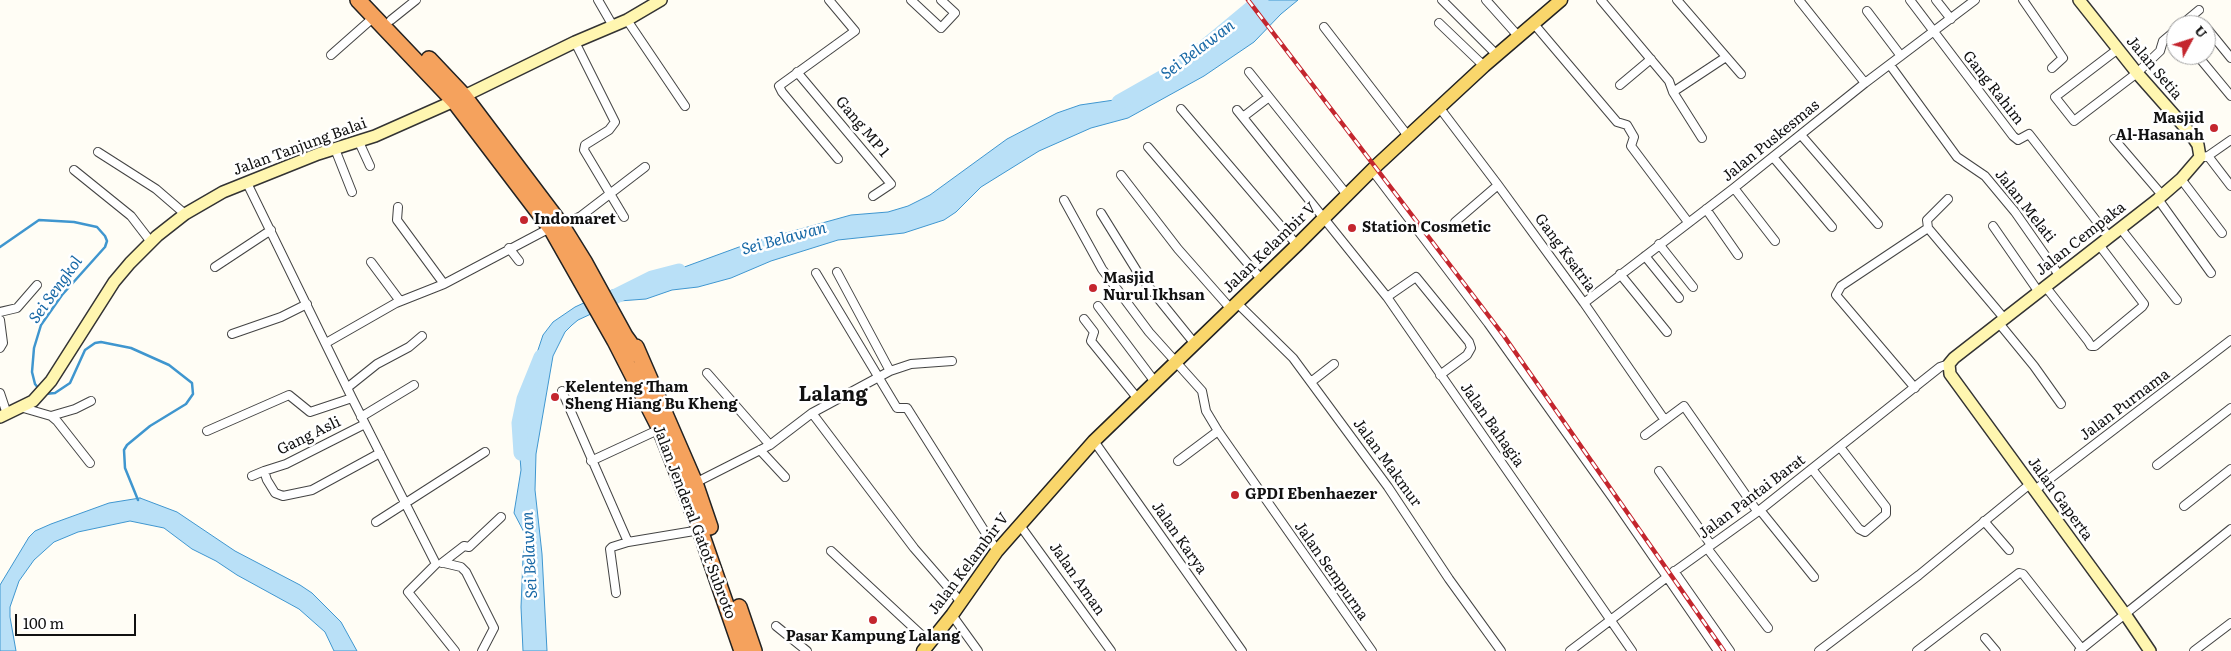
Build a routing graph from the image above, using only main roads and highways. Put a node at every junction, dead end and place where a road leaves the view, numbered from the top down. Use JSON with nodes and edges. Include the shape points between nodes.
{"nodes":[{"id":1,"x":358,"y":0,"type":"edge"},
{"id":2,"x":372,"y":0,"type":"edge"},
{"id":3,"x":1561,"y":0,"type":"edge"},
{"id":4,"x":459,"y":99,"type":"junction"},
{"id":5,"x":555,"y":228,"type":"junction"},
{"id":6,"x":592,"y":281,"type":"junction"},
{"id":7,"x":624,"y":336,"type":"junction"},
{"id":8,"x":926,"y":647,"type":"edge"},
{"id":9,"x":742,"y":651,"type":"edge"},
{"id":10,"x":754,"y":651,"type":"edge"}],
"edges":[{"from":1,"to":4,"type":"highway"},
{"from":2,"to":4,"type":"highway"},
{"from":3,"to":8,"type":"main road","name":"Jalan Kelambir V","via":[[1408,136],[1094,441],[997,551]]},
{"from":4,"to":5,"type":"highway"},
{"from":5,"to":6,"type":"highway"},
{"from":5,"to":6,"type":"highway","via":[[585,263]]},
{"from":6,"to":7,"type":"highway"},
{"from":7,"to":9,"type":"highway","name":"Jalan Jenderal Gatot Subroto","via":[[700,530]]},
{"from":7,"to":10,"type":"highway","name":"Jalan Jenderal Gatot Subroto","via":[[640,357],[695,483]]}]}
